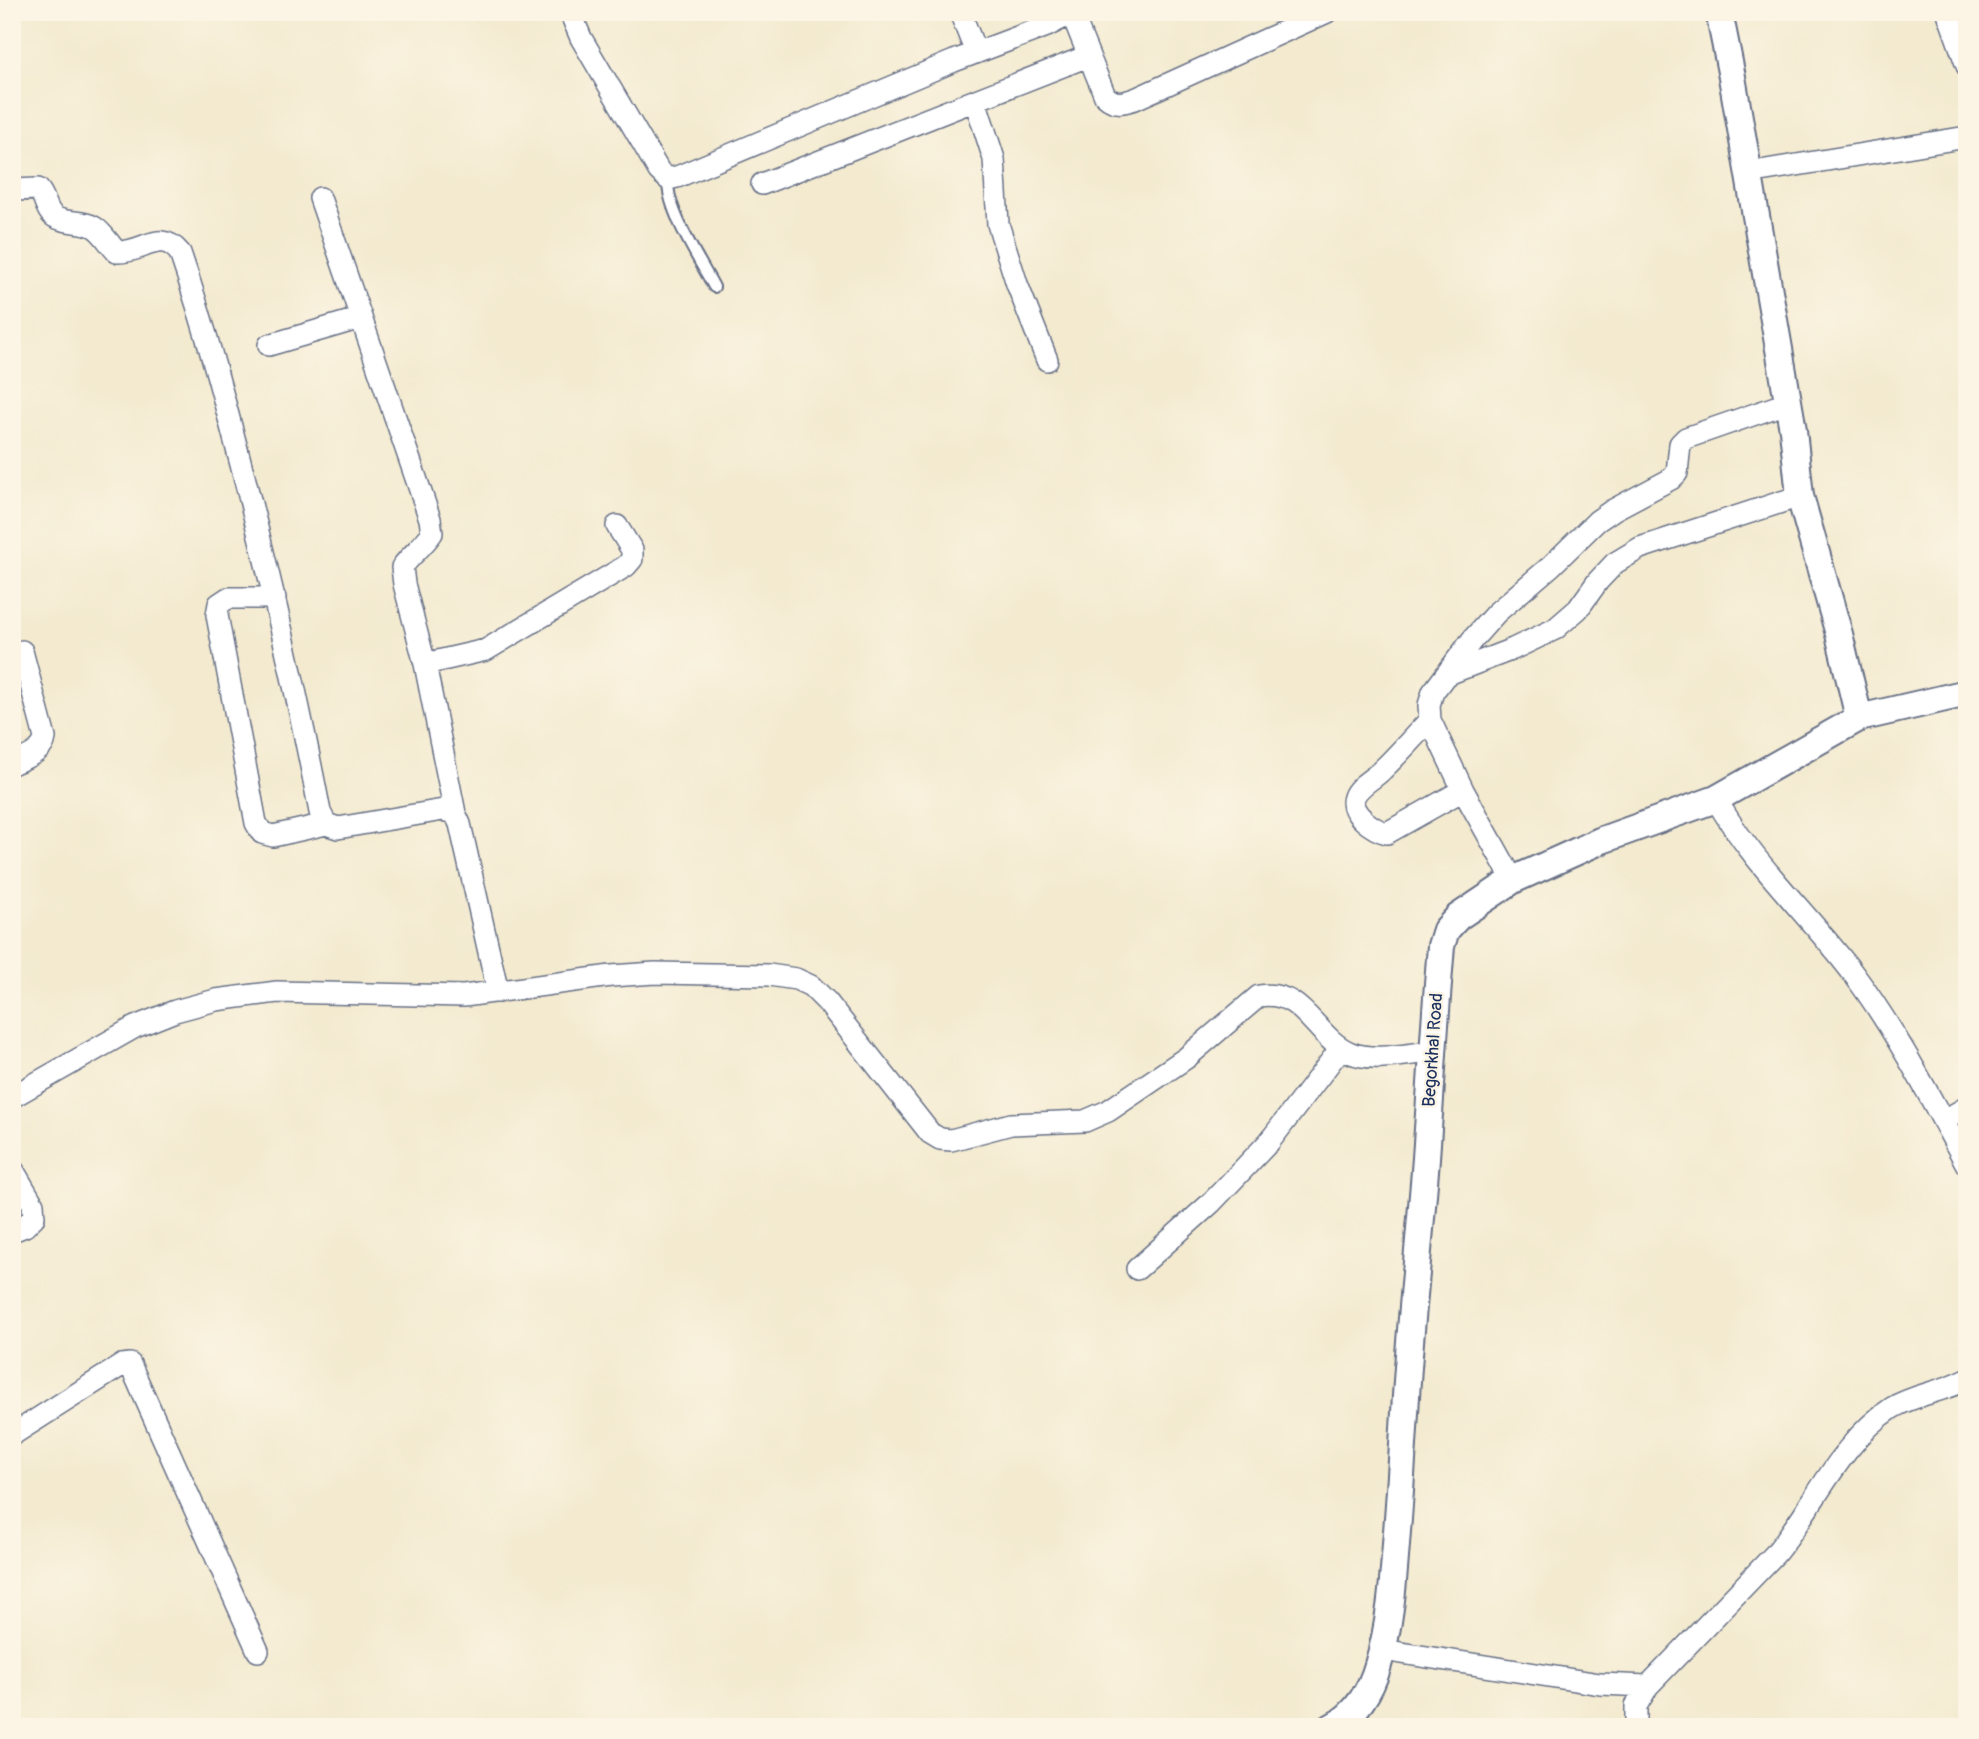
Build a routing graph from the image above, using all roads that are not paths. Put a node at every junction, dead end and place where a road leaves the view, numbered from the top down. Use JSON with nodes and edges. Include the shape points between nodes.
{"nodes":[{"id":1,"x":570,"y":12,"type":"edge"},
{"id":2,"x":960,"y":12,"type":"edge"},
{"id":3,"x":1327,"y":12,"type":"edge"},
{"id":4,"x":1719,"y":12,"type":"edge"},
{"id":5,"x":1073,"y":13,"type":"edge"},
{"id":6,"x":1952,"y":13,"type":"edge"},
{"id":7,"x":976,"y":53,"type":"junction"},
{"id":8,"x":1088,"y":56,"type":"junction"},
{"id":9,"x":1967,"y":66,"type":"edge"},
{"id":10,"x":975,"y":100,"type":"junction"},
{"id":11,"x":1967,"y":137,"type":"edge"},
{"id":12,"x":1748,"y":173,"type":"junction"},
{"id":13,"x":668,"y":179,"type":"junction"},
{"id":14,"x":762,"y":184,"type":"dead end"},
{"id":15,"x":12,"y":190,"type":"edge"},
{"id":16,"x":320,"y":198,"type":"dead end"},
{"id":17,"x":714,"y":287,"type":"dead end"},
{"id":18,"x":361,"y":318,"type":"junction"},
{"id":19,"x":269,"y":345,"type":"dead end"},
{"id":20,"x":1047,"y":360,"type":"dead end"},
{"id":21,"x":1787,"y":403,"type":"junction"},
{"id":22,"x":1800,"y":496,"type":"junction"},
{"id":23,"x":617,"y":526,"type":"dead end"},
{"id":24,"x":275,"y":598,"type":"junction"},
{"id":25,"x":22,"y":651,"type":"dead end"},
{"id":26,"x":425,"y":664,"type":"junction"},
{"id":27,"x":1448,"y":674,"type":"junction"},
{"id":28,"x":1967,"y":693,"type":"edge"},
{"id":29,"x":1859,"y":718,"type":"junction"},
{"id":30,"x":1430,"y":720,"type":"junction"},
{"id":31,"x":12,"y":764,"type":"edge"},
{"id":32,"x":1463,"y":790,"type":"junction"},
{"id":33,"x":1716,"y":799,"type":"junction"},
{"id":34,"x":455,"y":813,"type":"junction"},
{"id":35,"x":326,"y":824,"type":"junction"},
{"id":36,"x":1513,"y":880,"type":"junction"},
{"id":37,"x":498,"y":992,"type":"junction"},
{"id":38,"x":1341,"y":1048,"type":"junction"},
{"id":39,"x":1432,"y":1052,"type":"junction"},
{"id":40,"x":12,"y":1097,"type":"edge"},
{"id":41,"x":1967,"y":1107,"type":"edge"},
{"id":42,"x":1943,"y":1121,"type":"junction"},
{"id":43,"x":1967,"y":1165,"type":"edge"},
{"id":44,"x":12,"y":1168,"type":"edge"},
{"id":45,"x":12,"y":1231,"type":"edge"},
{"id":46,"x":1137,"y":1269,"type":"dead end"},
{"id":47,"x":1967,"y":1379,"type":"edge"},
{"id":48,"x":12,"y":1435,"type":"edge"},
{"id":49,"x":1382,"y":1650,"type":"junction"},
{"id":50,"x":258,"y":1651,"type":"dead end"},
{"id":51,"x":1648,"y":1686,"type":"junction"},
{"id":52,"x":1332,"y":1727,"type":"edge"},
{"id":53,"x":1636,"y":1727,"type":"edge"}],
"edges":[{"from":1,"to":13,"type":"street","via":[[659,171]]},
{"from":2,"to":7,"type":"street"},
{"from":3,"to":8,"type":"street","via":[[1120,104],[1105,96]]},
{"from":4,"to":12,"type":"street"},
{"from":5,"to":7,"type":"street"},
{"from":5,"to":8,"type":"street"},
{"from":6,"to":9,"type":"street"},
{"from":7,"to":13,"type":"street"},
{"from":8,"to":10,"type":"street"},
{"from":10,"to":14,"type":"street"},
{"from":10,"to":20,"type":"street","via":[[994,159],[998,224]]},
{"from":11,"to":12,"type":"street"},
{"from":12,"to":21,"type":"street"},
{"from":13,"to":17,"type":"lane","via":[[676,214]]},
{"from":15,"to":24,"type":"street","via":[[38,188],[55,217],[91,225],[117,252],[160,241],[172,243],[180,253],[208,337]]},
{"from":16,"to":18,"type":"street"},
{"from":18,"to":19,"type":"street"},
{"from":18,"to":26,"type":"street","via":[[430,519],[432,533],[402,566]]},
{"from":21,"to":22,"type":"street"},
{"from":21,"to":27,"type":"street","via":[[1686,438],[1680,444],[1677,473],[1671,479],[1597,521],[1496,613]]},
{"from":22,"to":27,"type":"street","via":[[1640,548],[1615,563],[1578,609],[1555,629]]},
{"from":22,"to":29,"type":"street"},
{"from":23,"to":26,"type":"street","via":[[632,550],[626,566],[486,650]]},
{"from":24,"to":35,"type":"street"},
{"from":24,"to":35,"type":"street","via":[[228,598],[219,604],[217,615],[256,823],[262,833],[273,836]]},
{"from":25,"to":31,"type":"street","via":[[45,738],[38,751]]},
{"from":26,"to":34,"type":"street"},
{"from":27,"to":30,"type":"street","via":[[1433,692]]},
{"from":28,"to":29,"type":"street","name":"Begorkhal Road"},
{"from":29,"to":33,"type":"street","name":"Begorkhal Road"},
{"from":30,"to":32,"type":"street"},
{"from":30,"to":32,"type":"street","via":[[1356,792],[1354,810],[1376,831],[1387,833]]},
{"from":32,"to":36,"type":"street"},
{"from":33,"to":36,"type":"street","name":"Begorkhal Road","via":[[1602,840]]},
{"from":33,"to":42,"type":"street","via":[[1753,855],[1856,976]]},
{"from":34,"to":35,"type":"street","via":[[443,810],[338,828]]},
{"from":34,"to":37,"type":"street"},
{"from":36,"to":39,"type":"street","name":"Begorkhal Road","via":[[1446,930]]},
{"from":37,"to":38,"type":"street","via":[[655,973],[796,979],[828,1002],[930,1133],[951,1140],[1011,1125],[1085,1121],[1108,1111],[1186,1058],[1259,996],[1271,994],[1290,1000]]},
{"from":37,"to":40,"type":"street","via":[[464,996],[277,992],[216,1000],[135,1027]]},
{"from":38,"to":39,"type":"street","via":[[1366,1056]]},
{"from":38,"to":46,"type":"street","via":[[1269,1142],[1211,1203]]},
{"from":39,"to":49,"type":"street","name":"Begorkhal Road","via":[[1394,1580]]},
{"from":41,"to":42,"type":"street"},
{"from":42,"to":43,"type":"street"},
{"from":44,"to":45,"type":"street","via":[[33,1204],[34,1217]]},
{"from":47,"to":51,"type":"street","via":[[1909,1399],[1877,1419],[1832,1470],[1776,1554]]},
{"from":48,"to":50,"type":"street","via":[[130,1364]]},
{"from":49,"to":51,"type":"street","via":[[1600,1684]]},
{"from":49,"to":52,"type":"street","name":"Begorkhal Road","via":[[1359,1705]]},
{"from":51,"to":53,"type":"street","via":[[1636,1706]]}]}
